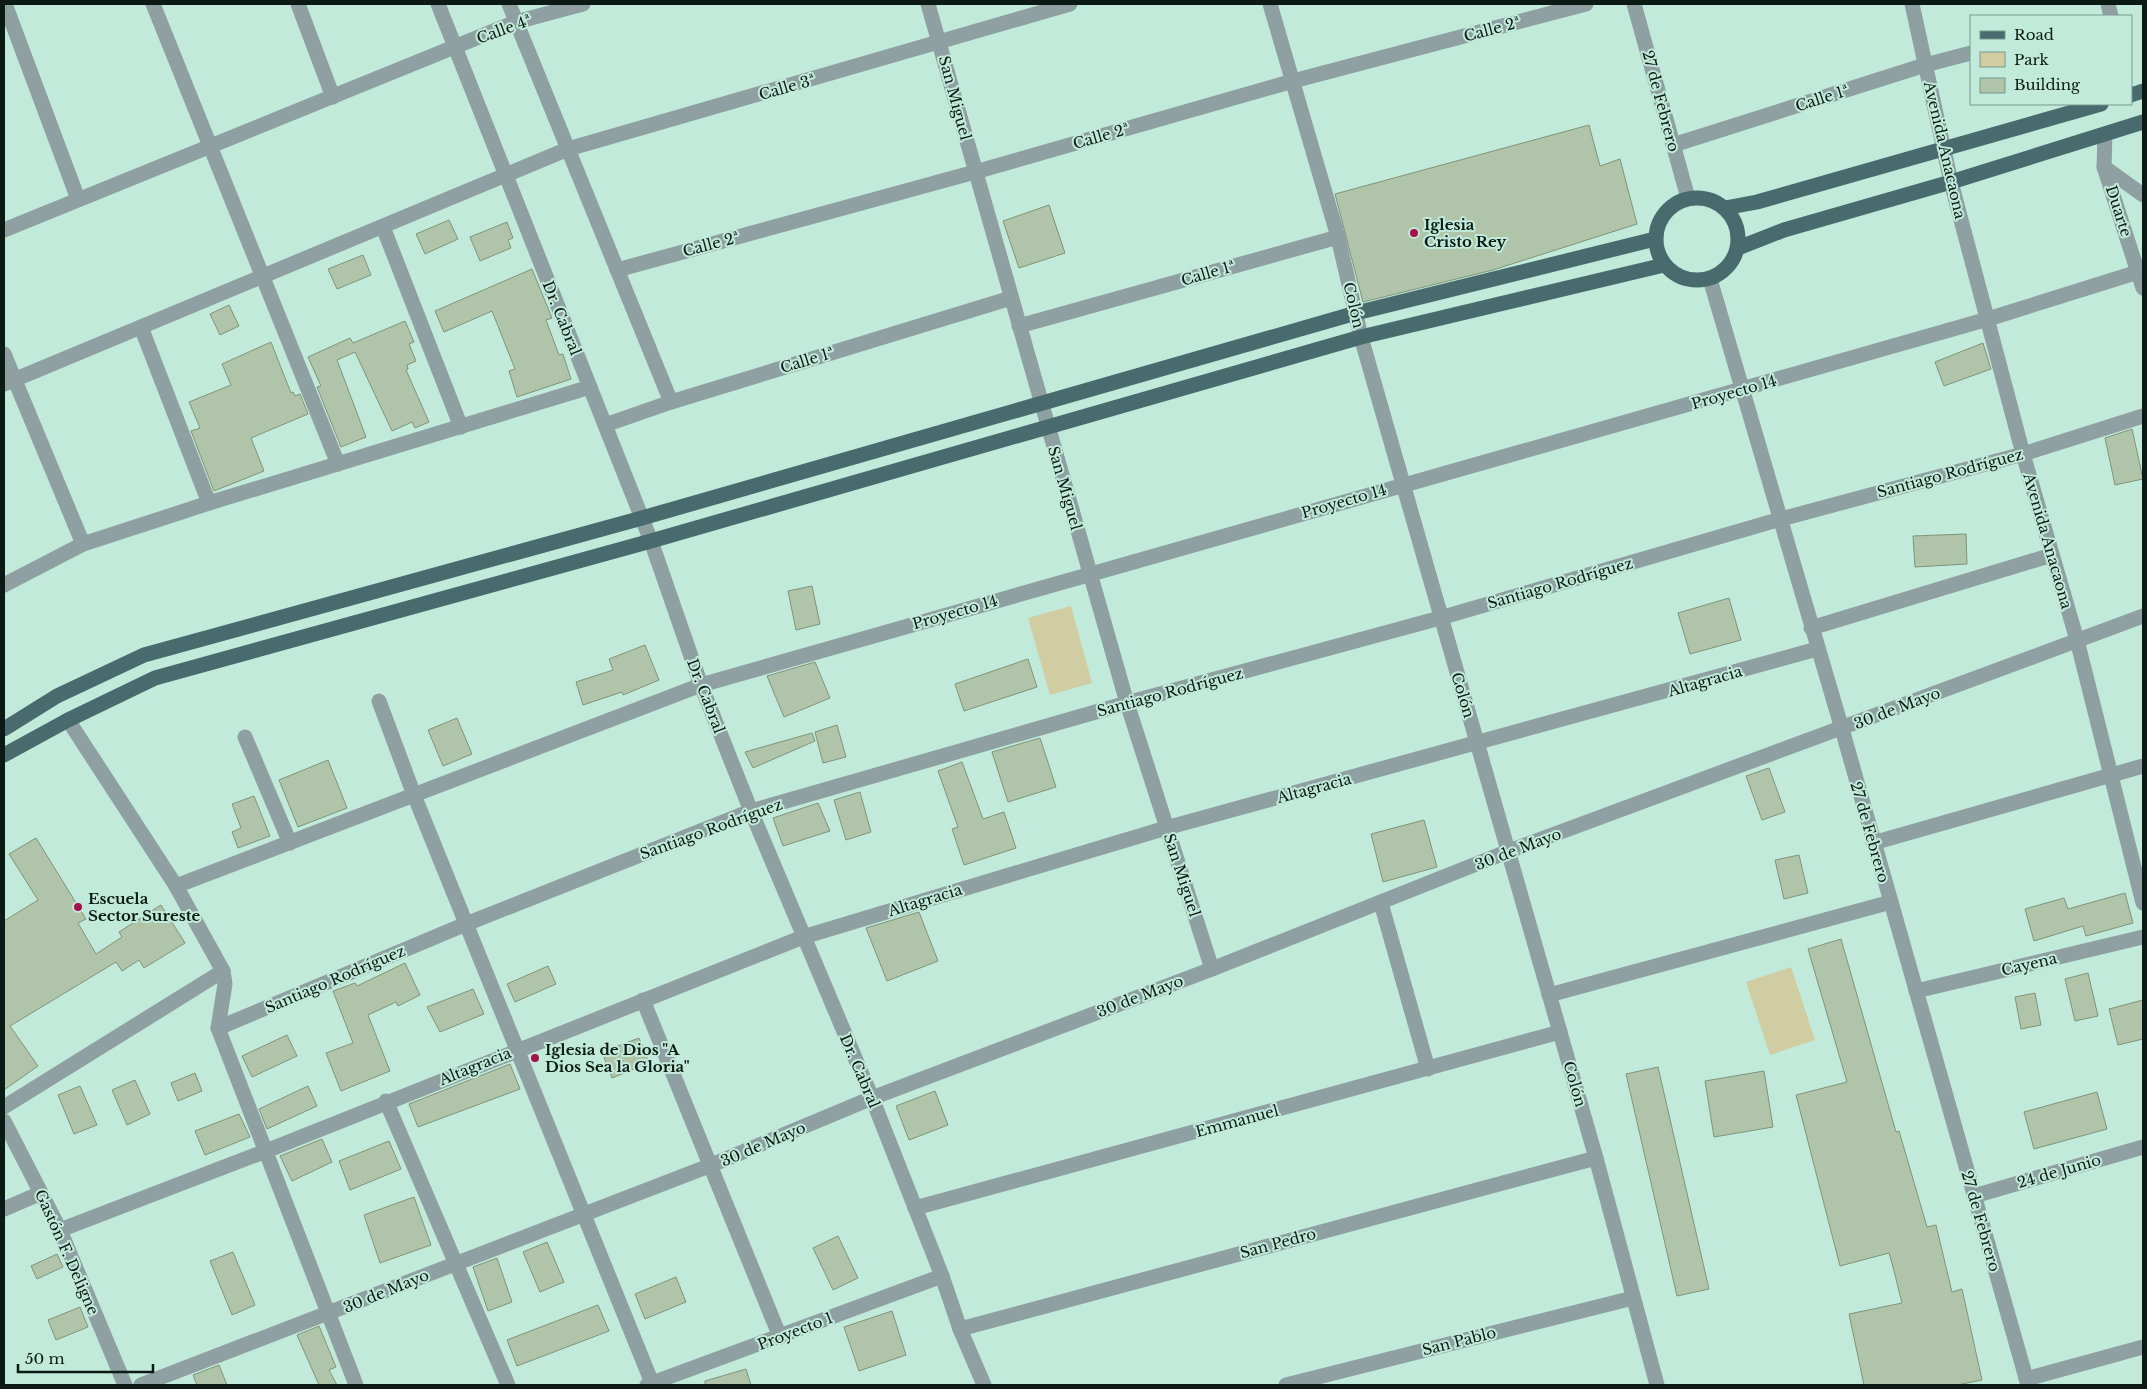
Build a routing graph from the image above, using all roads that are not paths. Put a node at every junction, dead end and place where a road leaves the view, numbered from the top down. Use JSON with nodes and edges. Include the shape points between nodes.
{"nodes":[{"id":1,"x":5,"y":4,"type":"edge"},
{"id":2,"x":153,"y":4,"type":"edge"},
{"id":3,"x":298,"y":4,"type":"edge"},
{"id":4,"x":438,"y":4,"type":"edge"},
{"id":5,"x":509,"y":4,"type":"edge"},
{"id":6,"x":583,"y":4,"type":"edge"},
{"id":7,"x":928,"y":4,"type":"edge"},
{"id":8,"x":1070,"y":4,"type":"edge"},
{"id":9,"x":1270,"y":4,"type":"edge"},
{"id":10,"x":1586,"y":4,"type":"edge"},
{"id":11,"x":1634,"y":4,"type":"edge"},
{"id":12,"x":1912,"y":4,"type":"edge"},
{"id":13,"x":516,"y":22,"type":"junction"},
{"id":14,"x":939,"y":43,"type":"junction"},
{"id":15,"x":455,"y":48,"type":"junction"},
{"id":16,"x":1970,"y":53,"type":"edge"},
{"id":17,"x":1925,"y":65,"type":"junction"},
{"id":18,"x":1293,"y":81,"type":"junction"},
{"id":19,"x":333,"y":97,"type":"junction"},
{"id":20,"x":2098,"y":105,"type":"edge"},
{"id":21,"x":2143,"y":122,"type":"edge"},
{"id":22,"x":2105,"y":134,"type":"junction"},
{"id":23,"x":1673,"y":145,"type":"junction"},
{"id":24,"x":211,"y":146,"type":"junction"},
{"id":25,"x":568,"y":150,"type":"junction"},
{"id":26,"x":1944,"y":150,"type":"junction"},
{"id":27,"x":2104,"y":167,"type":"junction"},
{"id":28,"x":975,"y":172,"type":"junction"},
{"id":29,"x":506,"y":177,"type":"junction"},
{"id":30,"x":1951,"y":182,"type":"junction"},
{"id":31,"x":2143,"y":195,"type":"edge"},
{"id":32,"x":1688,"y":198,"type":"junction"},
{"id":33,"x":78,"y":199,"type":"junction"},
{"id":34,"x":1725,"y":208,"type":"junction"},
{"id":35,"x":383,"y":227,"type":"junction"},
{"id":36,"x":4,"y":230,"type":"edge"},
{"id":37,"x":1338,"y":237,"type":"junction"},
{"id":38,"x":1655,"y":239,"type":"junction"},
{"id":39,"x":1738,"y":248,"type":"junction"},
{"id":40,"x":1664,"y":265,"type":"junction"},
{"id":41,"x":617,"y":270,"type":"junction"},
{"id":42,"x":2138,"y":272,"type":"junction"},
{"id":43,"x":263,"y":277,"type":"junction"},
{"id":44,"x":1710,"y":279,"type":"junction"},
{"id":45,"x":2143,"y":288,"type":"edge"},
{"id":46,"x":1010,"y":298,"type":"junction"},
{"id":47,"x":1356,"y":313,"type":"junction"},
{"id":48,"x":1988,"y":320,"type":"junction"},
{"id":49,"x":1019,"y":326,"type":"junction"},
{"id":50,"x":141,"y":327,"type":"junction"},
{"id":51,"x":1361,"y":337,"type":"junction"},
{"id":52,"x":4,"y":354,"type":"edge"},
{"id":53,"x":9,"y":382,"type":"edge"},
{"id":54,"x":590,"y":387,"type":"junction"},
{"id":55,"x":1743,"y":389,"type":"junction"},
{"id":56,"x":671,"y":402,"type":"junction"},
{"id":57,"x":1042,"y":404,"type":"junction"},
{"id":58,"x":2143,"y":416,"type":"edge"},
{"id":59,"x":605,"y":425,"type":"junction"},
{"id":60,"x":461,"y":426,"type":"junction"},
{"id":61,"x":1048,"y":427,"type":"junction"},
{"id":62,"x":2023,"y":454,"type":"junction"},
{"id":63,"x":338,"y":464,"type":"junction"},
{"id":64,"x":1402,"y":485,"type":"junction"},
{"id":65,"x":209,"y":503,"type":"junction"},
{"id":66,"x":642,"y":518,"type":"junction"},
{"id":67,"x":1780,"y":519,"type":"junction"},
{"id":68,"x":651,"y":540,"type":"junction"},
{"id":69,"x":83,"y":544,"type":"junction"},
{"id":70,"x":2052,"y":555,"type":"junction"},
{"id":71,"x":1090,"y":574,"type":"junction"},
{"id":72,"x":4,"y":586,"type":"edge"},
{"id":73,"x":2143,"y":616,"type":"edge"},
{"id":74,"x":1440,"y":618,"type":"junction"},
{"id":75,"x":1811,"y":628,"type":"junction"},
{"id":76,"x":2077,"y":640,"type":"junction"},
{"id":77,"x":1818,"y":649,"type":"junction"},
{"id":78,"x":701,"y":685,"type":"junction"},
{"id":79,"x":379,"y":701,"type":"dead end"},
{"id":80,"x":1127,"y":703,"type":"junction"},
{"id":81,"x":68,"y":720,"type":"junction"},
{"id":82,"x":4,"y":729,"type":"edge"},
{"id":83,"x":1842,"y":729,"type":"junction"},
{"id":84,"x":245,"y":737,"type":"dead end"},
{"id":85,"x":1478,"y":744,"type":"junction"},
{"id":86,"x":4,"y":755,"type":"edge"},
{"id":87,"x":2143,"y":766,"type":"edge"},
{"id":88,"x":2110,"y":776,"type":"junction"},
{"id":89,"x":414,"y":795,"type":"junction"},
{"id":90,"x":751,"y":811,"type":"junction"},
{"id":91,"x":1166,"y":828,"type":"junction"},
{"id":92,"x":290,"y":843,"type":"junction"},
{"id":93,"x":1873,"y":843,"type":"junction"},
{"id":94,"x":1509,"y":851,"type":"junction"},
{"id":95,"x":176,"y":886,"type":"junction"},
{"id":96,"x":1891,"y":902,"type":"junction"},
{"id":97,"x":1380,"y":903,"type":"junction"},
{"id":98,"x":2143,"y":903,"type":"edge"},
{"id":99,"x":466,"y":924,"type":"junction"},
{"id":100,"x":803,"y":936,"type":"junction"},
{"id":101,"x":2143,"y":937,"type":"edge"},
{"id":102,"x":1212,"y":969,"type":"junction"},
{"id":103,"x":223,"y":971,"type":"junction"},
{"id":104,"x":1916,"y":991,"type":"junction"},
{"id":105,"x":1549,"y":995,"type":"junction"},
{"id":106,"x":644,"y":1000,"type":"junction"},
{"id":107,"x":218,"y":1028,"type":"junction"},
{"id":108,"x":1560,"y":1032,"type":"junction"},
{"id":109,"x":517,"y":1050,"type":"junction"},
{"id":110,"x":1428,"y":1069,"type":"junction"},
{"id":111,"x":872,"y":1098,"type":"junction"},
{"id":112,"x":386,"y":1102,"type":"junction"},
{"id":113,"x":4,"y":1107,"type":"edge"},
{"id":114,"x":4,"y":1121,"type":"edge"},
{"id":115,"x":2143,"y":1147,"type":"edge"},
{"id":116,"x":266,"y":1151,"type":"junction"},
{"id":117,"x":1596,"y":1158,"type":"junction"},
{"id":118,"x":709,"y":1166,"type":"junction"},
{"id":119,"x":41,"y":1193,"type":"junction"},
{"id":120,"x":1974,"y":1196,"type":"junction"},
{"id":121,"x":914,"y":1208,"type":"junction"},
{"id":122,"x":4,"y":1209,"type":"edge"},
{"id":123,"x":584,"y":1215,"type":"junction"},
{"id":124,"x":60,"y":1230,"type":"junction"},
{"id":125,"x":456,"y":1263,"type":"junction"},
{"id":126,"x":942,"y":1276,"type":"junction"},
{"id":127,"x":1633,"y":1298,"type":"junction"},
{"id":128,"x":328,"y":1314,"type":"junction"},
{"id":129,"x":960,"y":1329,"type":"junction"},
{"id":130,"x":780,"y":1337,"type":"junction"},
{"id":131,"x":2143,"y":1347,"type":"edge"},
{"id":132,"x":2027,"y":1382,"type":"edge"},
{"id":133,"x":649,"y":1384,"type":"edge"},
{"id":134,"x":124,"y":1385,"type":"edge"},
{"id":135,"x":141,"y":1385,"type":"edge"},
{"id":136,"x":356,"y":1385,"type":"edge"},
{"id":137,"x":508,"y":1385,"type":"edge"},
{"id":138,"x":984,"y":1385,"type":"edge"},
{"id":139,"x":1286,"y":1385,"type":"edge"},
{"id":140,"x":1657,"y":1385,"type":"edge"}],
"edges":[{"from":1,"to":33,"type":"street"},
{"from":2,"to":24,"type":"street"},
{"from":3,"to":19,"type":"street"},
{"from":4,"to":15,"type":"street","name":"Dr. Cabral"},
{"from":5,"to":13,"type":"street"},
{"from":6,"to":13,"type":"street","name":"Calle 4ª"},
{"from":7,"to":14,"type":"street","name":"San Miguel"},
{"from":8,"to":14,"type":"street","name":"Calle 3ª"},
{"from":9,"to":18,"type":"street","name":"Colón"},
{"from":10,"to":18,"type":"street","name":"Calle 2ª"},
{"from":11,"to":23,"type":"street","name":"27 de Febrero"},
{"from":12,"to":17,"type":"street","name":"Avenida Anacaona"},
{"from":13,"to":15,"type":"street","name":"Calle 4ª"},
{"from":13,"to":25,"type":"street"},
{"from":14,"to":25,"type":"street","name":"Calle 3ª"},
{"from":14,"to":28,"type":"street","name":"San Miguel"},
{"from":15,"to":19,"type":"street","name":"Calle 4ª"},
{"from":15,"to":29,"type":"street","name":"Dr. Cabral"},
{"from":16,"to":17,"type":"street","name":"Calle 1ª"},
{"from":17,"to":23,"type":"street","name":"Calle 1ª"},
{"from":17,"to":26,"type":"street","name":"Avenida Anacaona"},
{"from":18,"to":28,"type":"street","name":"Calle 2ª"},
{"from":18,"to":37,"type":"street","name":"Colón"},
{"from":19,"to":24,"type":"street","name":"Calle 4ª"},
{"from":20,"to":26,"type":"main road"},
{"from":21,"to":22,"type":"main road"},
{"from":22,"to":27,"type":"street","name":"Duarte"},
{"from":22,"to":30,"type":"main road"},
{"from":23,"to":32,"type":"street","name":"27 de Febrero"},
{"from":24,"to":33,"type":"street","name":"Calle 4ª"},
{"from":24,"to":43,"type":"street"},
{"from":25,"to":29,"type":"street","name":"Calle 3ª"},
{"from":25,"to":41,"type":"street"},
{"from":26,"to":30,"type":"street","name":"Avenida Anacaona"},
{"from":26,"to":34,"type":"main road"},
{"from":27,"to":31,"type":"street"},
{"from":27,"to":42,"type":"street","name":"Duarte"},
{"from":28,"to":41,"type":"street","name":"Calle 2ª"},
{"from":28,"to":46,"type":"street","name":"San Miguel"},
{"from":29,"to":35,"type":"street","name":"Calle 3ª"},
{"from":29,"to":54,"type":"street","name":"Dr. Cabral"},
{"from":30,"to":39,"type":"main road","via":[[1784,230]]},
{"from":30,"to":48,"type":"street","name":"Avenida Anacaona"},
{"from":32,"to":34,"type":"main road","via":[[1708,199]]},
{"from":32,"to":38,"type":"main road","via":[[1671,206],[1660,221]]},
{"from":33,"to":36,"type":"street","name":"Calle 4ª"},
{"from":34,"to":39,"type":"main road","via":[[1739,233]]},
{"from":35,"to":43,"type":"street","name":"Calle 3ª"},
{"from":35,"to":60,"type":"street"},
{"from":37,"to":47,"type":"street","name":"Colón"},
{"from":37,"to":49,"type":"street","name":"Calle 1ª"},
{"from":38,"to":40,"type":"main road"},
{"from":38,"to":47,"type":"main road"},
{"from":39,"to":44,"type":"main road","via":[[1728,267]]},
{"from":40,"to":44,"type":"main road","via":[[1677,276],[1693,281]]},
{"from":40,"to":51,"type":"main road"},
{"from":41,"to":56,"type":"street"},
{"from":42,"to":45,"type":"street","name":"Duarte"},
{"from":42,"to":48,"type":"street","name":"Proyecto 14"},
{"from":43,"to":50,"type":"street","name":"Calle 3ª"},
{"from":43,"to":63,"type":"street"},
{"from":44,"to":55,"type":"street","name":"27 de Febrero"},
{"from":46,"to":49,"type":"street","name":"San Miguel"},
{"from":46,"to":56,"type":"street","name":"Calle 1ª"},
{"from":47,"to":51,"type":"street","name":"Colón"},
{"from":47,"to":57,"type":"main road"},
{"from":48,"to":55,"type":"street","name":"Proyecto 14"},
{"from":48,"to":62,"type":"street","name":"Avenida Anacaona"},
{"from":49,"to":57,"type":"street","name":"San Miguel"},
{"from":50,"to":53,"type":"street","name":"Calle 3ª"},
{"from":50,"to":65,"type":"street"},
{"from":51,"to":61,"type":"main road"},
{"from":51,"to":64,"type":"street","name":"Colón"},
{"from":52,"to":53,"type":"street"},
{"from":53,"to":69,"type":"street"},
{"from":54,"to":59,"type":"street","name":"Dr. Cabral"},
{"from":54,"to":60,"type":"street"},
{"from":55,"to":64,"type":"street","name":"Proyecto 14"},
{"from":55,"to":67,"type":"street","name":"27 de Febrero"},
{"from":56,"to":59,"type":"street","name":"Calle 1ª"},
{"from":57,"to":61,"type":"street","name":"San Miguel"},
{"from":57,"to":66,"type":"main road"},
{"from":58,"to":62,"type":"street","name":"Santiago Rodríguez"},
{"from":59,"to":66,"type":"street","name":"Dr. Cabral"},
{"from":60,"to":63,"type":"street"},
{"from":61,"to":68,"type":"main road"},
{"from":61,"to":71,"type":"street","name":"San Miguel"},
{"from":62,"to":67,"type":"street","name":"Santiago Rodríguez"},
{"from":62,"to":70,"type":"street","name":"Avenida Anacaona"},
{"from":63,"to":65,"type":"street"},
{"from":64,"to":71,"type":"street","name":"Proyecto 14"},
{"from":64,"to":74,"type":"street","name":"Colón"},
{"from":65,"to":69,"type":"street"},
{"from":66,"to":68,"type":"street","name":"Dr. Cabral"},
{"from":66,"to":82,"type":"main road","via":[[144,655],[57,696]]},
{"from":67,"to":74,"type":"street","name":"Santiago Rodríguez"},
{"from":67,"to":75,"type":"street","name":"27 de Febrero"},
{"from":68,"to":78,"type":"street","name":"Dr. Cabral"},
{"from":68,"to":81,"type":"main road","via":[[155,678]]},
{"from":69,"to":72,"type":"street"},
{"from":70,"to":75,"type":"street"},
{"from":70,"to":76,"type":"street","name":"Avenida Anacaona"},
{"from":71,"to":78,"type":"street","name":"Proyecto 14"},
{"from":71,"to":80,"type":"street","name":"San Miguel"},
{"from":73,"to":76,"type":"street","name":"30 de Mayo"},
{"from":74,"to":80,"type":"street","name":"Santiago Rodríguez"},
{"from":74,"to":85,"type":"street","name":"Colón"},
{"from":75,"to":77,"type":"street","name":"27 de Febrero"},
{"from":76,"to":83,"type":"street","name":"30 de Mayo"},
{"from":76,"to":88,"type":"street","name":"Avenida Anacaona"},
{"from":77,"to":83,"type":"street","name":"27 de Febrero"},
{"from":77,"to":85,"type":"street","name":"Altagracia"},
{"from":78,"to":89,"type":"street","name":"Proyecto 14"},
{"from":78,"to":90,"type":"street","name":"Dr. Cabral"},
{"from":79,"to":89,"type":"street"},
{"from":80,"to":90,"type":"street","name":"Santiago Rodríguez"},
{"from":80,"to":91,"type":"street","name":"San Miguel"},
{"from":81,"to":86,"type":"main road"},
{"from":81,"to":95,"type":"street"},
{"from":83,"to":93,"type":"street","name":"27 de Febrero"},
{"from":83,"to":94,"type":"street","name":"30 de Mayo"},
{"from":84,"to":92,"type":"street"},
{"from":85,"to":91,"type":"street","name":"Altagracia"},
{"from":85,"to":94,"type":"street","name":"Colón"},
{"from":87,"to":88,"type":"street"},
{"from":88,"to":93,"type":"street"},
{"from":88,"to":98,"type":"street","name":"Avenida Anacaona"},
{"from":89,"to":92,"type":"street","name":"Proyecto 14"},
{"from":89,"to":99,"type":"street"},
{"from":90,"to":99,"type":"street","name":"Santiago Rodríguez"},
{"from":90,"to":100,"type":"street","name":"Dr. Cabral"},
{"from":91,"to":100,"type":"street","name":"Altagracia"},
{"from":91,"to":102,"type":"street","name":"San Miguel"},
{"from":92,"to":95,"type":"street","name":"Proyecto 14"},
{"from":93,"to":96,"type":"street","name":"27 de Febrero"},
{"from":94,"to":97,"type":"street","name":"30 de Mayo"},
{"from":94,"to":105,"type":"street","name":"Colón"},
{"from":95,"to":103,"type":"street"},
{"from":96,"to":104,"type":"street","name":"27 de Febrero"},
{"from":96,"to":105,"type":"street"},
{"from":97,"to":102,"type":"street","name":"30 de Mayo"},
{"from":97,"to":110,"type":"street"},
{"from":99,"to":107,"type":"street","name":"Santiago Rodríguez"},
{"from":99,"to":109,"type":"street"},
{"from":100,"to":106,"type":"street","name":"Altagracia"},
{"from":100,"to":111,"type":"street","name":"Dr. Cabral"},
{"from":101,"to":104,"type":"street","name":"Cayena"},
{"from":102,"to":111,"type":"street","name":"30 de Mayo"},
{"from":103,"to":107,"type":"street","via":[[225,984]]},
{"from":103,"to":113,"type":"street"},
{"from":104,"to":120,"type":"street","name":"27 de Febrero"},
{"from":105,"to":108,"type":"street","name":"Colón"},
{"from":106,"to":109,"type":"street","name":"Altagracia"},
{"from":106,"to":118,"type":"street"},
{"from":107,"to":116,"type":"street"},
{"from":108,"to":110,"type":"street","name":"Emmanuel"},
{"from":108,"to":117,"type":"street","name":"Colón"},
{"from":109,"to":112,"type":"street","name":"Altagracia"},
{"from":109,"to":123,"type":"street"},
{"from":110,"to":121,"type":"street","name":"Emmanuel"},
{"from":111,"to":118,"type":"street","name":"30 de Mayo"},
{"from":111,"to":121,"type":"street","name":"Dr. Cabral"},
{"from":112,"to":116,"type":"street","name":"Altagracia"},
{"from":112,"to":125,"type":"street"},
{"from":114,"to":119,"type":"street","name":"Gastón F. Deligne"},
{"from":115,"to":120,"type":"street","name":"24 de Junio"},
{"from":116,"to":124,"type":"street","name":"Altagracia"},
{"from":116,"to":128,"type":"street"},
{"from":117,"to":127,"type":"street","name":"Colón"},
{"from":117,"to":129,"type":"street","name":"San Pedro"},
{"from":118,"to":123,"type":"street","name":"30 de Mayo"},
{"from":118,"to":130,"type":"street"},
{"from":119,"to":122,"type":"street"},
{"from":119,"to":124,"type":"street","name":"Gastón F. Deligne"},
{"from":120,"to":132,"type":"street","name":"27 de Febrero"},
{"from":121,"to":126,"type":"street","name":"Dr. Cabral"},
{"from":123,"to":125,"type":"street","name":"30 de Mayo"},
{"from":123,"to":133,"type":"street"},
{"from":124,"to":134,"type":"street","name":"Gastón F. Deligne"},
{"from":125,"to":128,"type":"street","name":"30 de Mayo"},
{"from":125,"to":137,"type":"street"},
{"from":126,"to":129,"type":"street","name":"Dr. Cabral"},
{"from":126,"to":130,"type":"street","name":"Proyecto 1"},
{"from":127,"to":139,"type":"street","name":"San Pablo"},
{"from":127,"to":140,"type":"street","name":"Colón"},
{"from":128,"to":135,"type":"street","name":"30 de Mayo"},
{"from":128,"to":136,"type":"street"},
{"from":129,"to":138,"type":"street","name":"Dr. Cabral"},
{"from":130,"to":133,"type":"street","name":"Proyecto 1"},
{"from":131,"to":132,"type":"street"}]}
